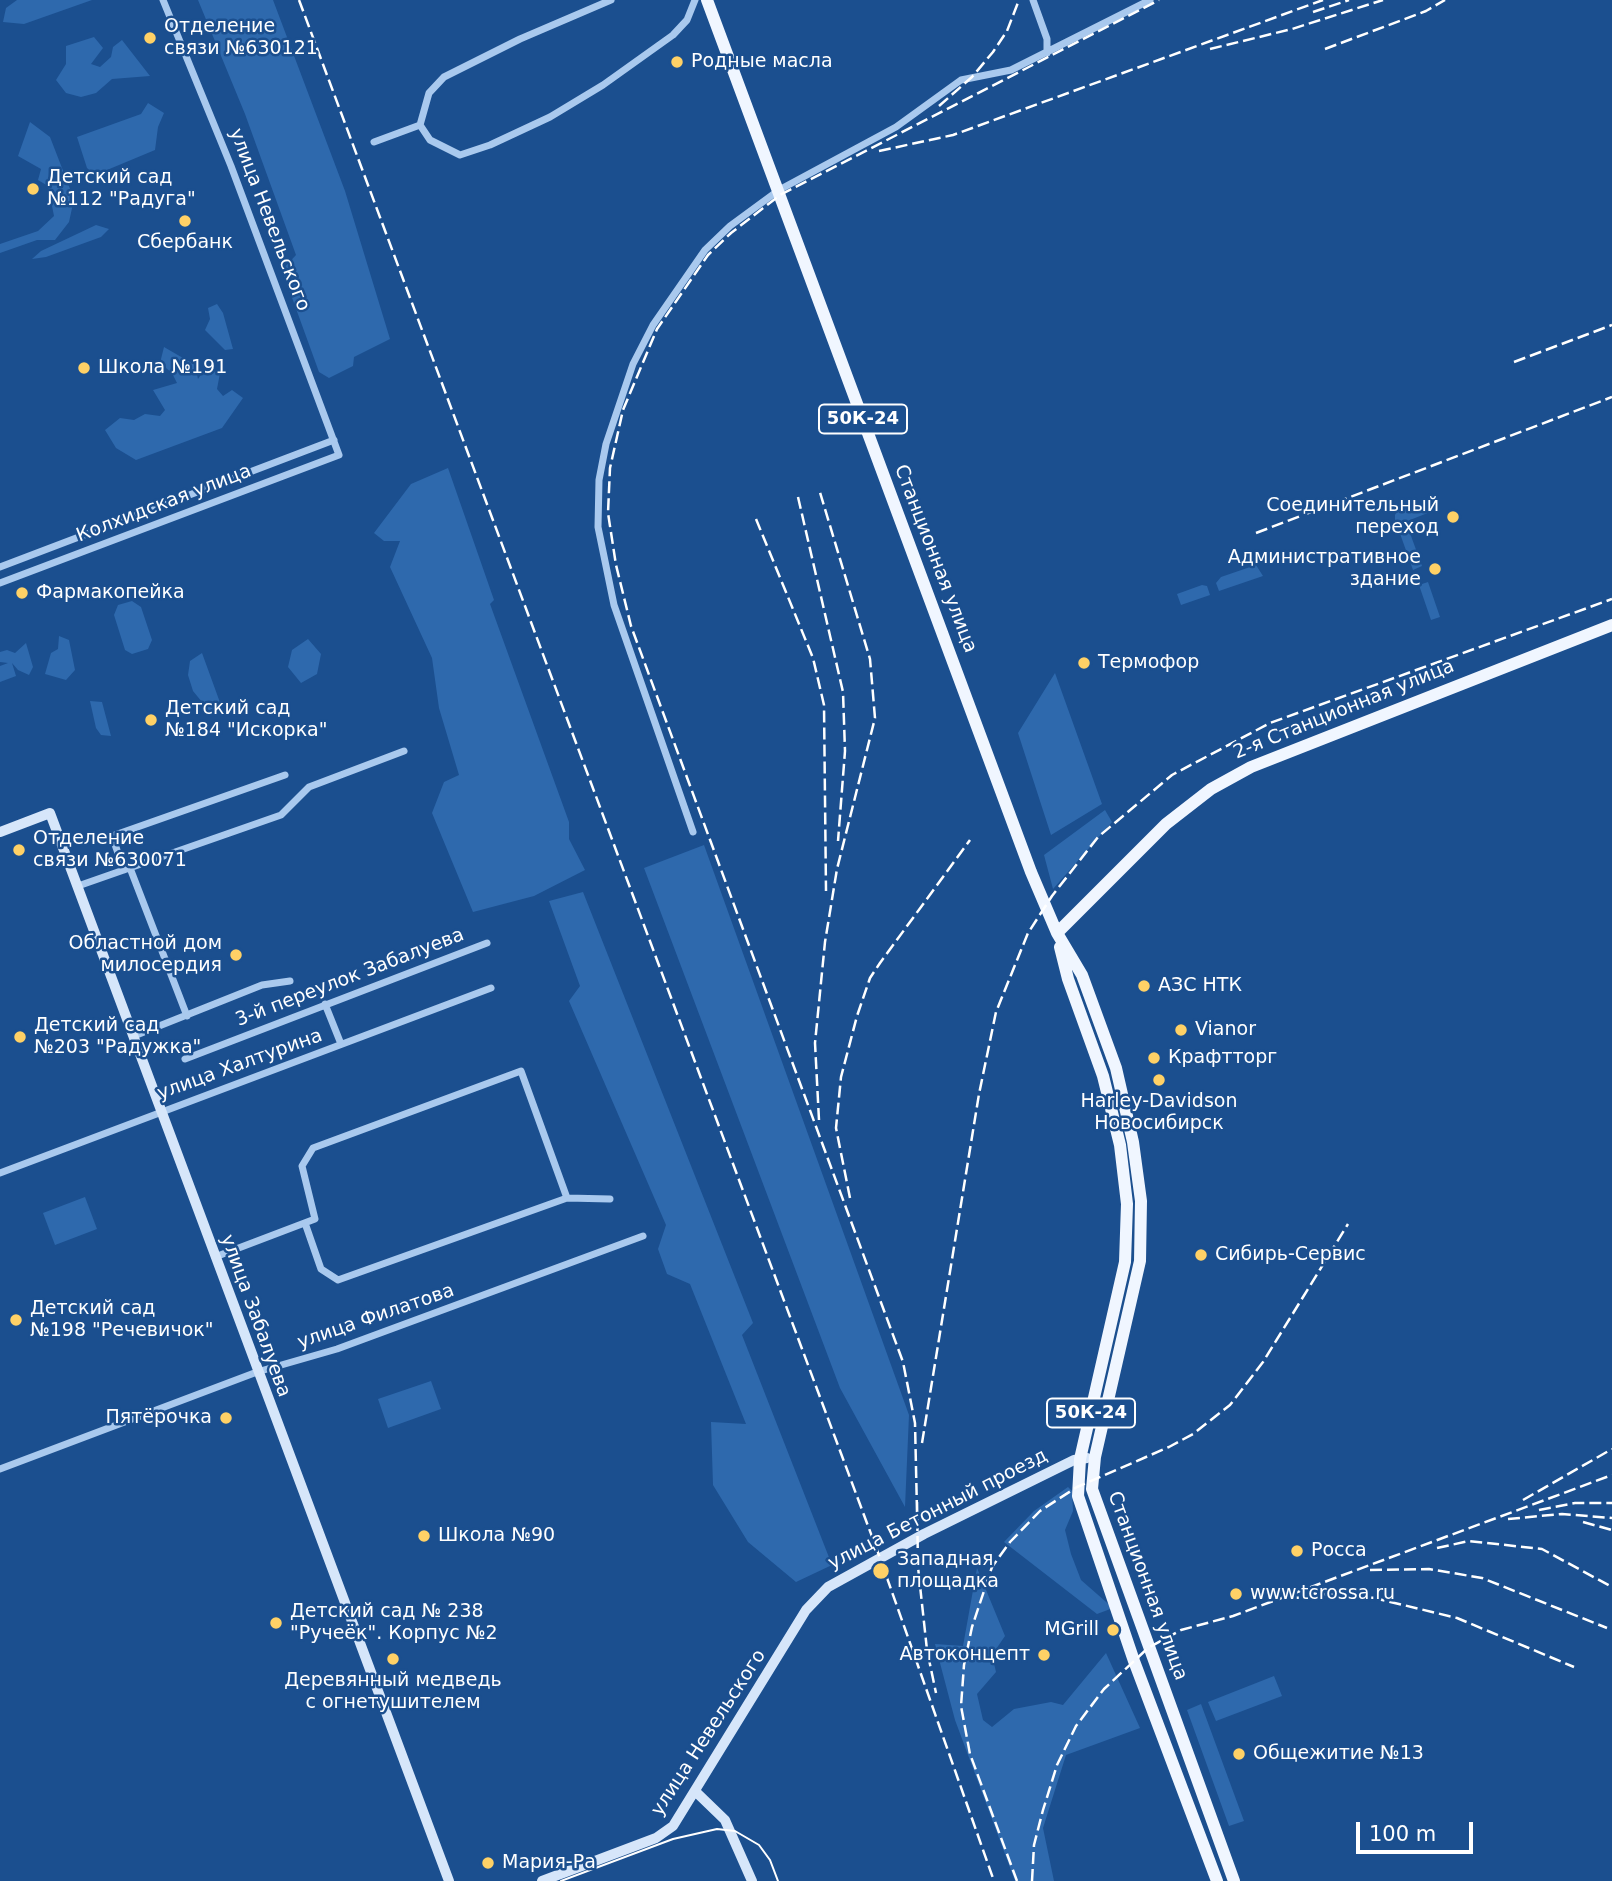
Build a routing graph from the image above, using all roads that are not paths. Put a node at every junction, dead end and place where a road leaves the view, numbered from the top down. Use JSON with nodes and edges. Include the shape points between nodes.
{"nodes":[{"id":1,"x":163,"y":0,"type":"edge"},
{"id":2,"x":611,"y":0,"type":"edge"},
{"id":3,"x":695,"y":0,"type":"edge"},
{"id":4,"x":707,"y":0,"type":"edge"},
{"id":5,"x":1033,"y":0,"type":"edge"},
{"id":6,"x":1150,"y":0,"type":"edge"},
{"id":7,"x":1047,"y":53,"type":"junction"},
{"id":8,"x":420,"y":125,"type":"junction"},
{"id":9,"x":374,"y":142,"type":"dead end"},
{"id":10,"x":779,"y":190,"type":"junction"},
{"id":11,"x":334,"y":440,"type":"junction"},
{"id":12,"x":339,"y":455,"type":"joint"},
{"id":13,"x":0,"y":567,"type":"edge"},
{"id":14,"x":0,"y":583,"type":"edge"},
{"id":15,"x":1612,"y":625,"type":"edge"},
{"id":16,"x":404,"y":751,"type":"dead end"},
{"id":17,"x":285,"y":775,"type":"dead end"},
{"id":18,"x":0,"y":832,"type":"edge"},
{"id":19,"x":692,"y":832,"type":"dead end"},
{"id":20,"x":127,"y":869,"type":"junction"},
{"id":21,"x":78,"y":886,"type":"junction"},
{"id":22,"x":1057,"y":933,"type":"junction"},
{"id":23,"x":487,"y":943,"type":"dead end"},
{"id":24,"x":289,"y":981,"type":"dead end"},
{"id":25,"x":491,"y":988,"type":"dead end"},
{"id":26,"x":325,"y":1004,"type":"junction"},
{"id":27,"x":187,"y":1016,"type":"junction"},
{"id":28,"x":134,"y":1035,"type":"junction"},
{"id":29,"x":341,"y":1044,"type":"junction"},
{"id":30,"x":185,"y":1059,"type":"dead end"},
{"id":31,"x":162,"y":1111,"type":"junction"},
{"id":32,"x":0,"y":1174,"type":"edge"},
{"id":33,"x":567,"y":1198,"type":"junction"},
{"id":34,"x":610,"y":1199,"type":"dead end"},
{"id":35,"x":306,"y":1223,"type":"junction"},
{"id":36,"x":643,"y":1236,"type":"dead end"},
{"id":37,"x":215,"y":1257,"type":"junction"},
{"id":38,"x":257,"y":1372,"type":"junction"},
{"id":39,"x":1095,"y":1457,"type":"junction"},
{"id":40,"x":1080,"y":1459,"type":"junction"},
{"id":41,"x":0,"y":1469,"type":"edge"},
{"id":42,"x":806,"y":1610,"type":"joint"},
{"id":43,"x":696,"y":1792,"type":"junction"},
{"id":44,"x":449,"y":1881,"type":"edge"},
{"id":45,"x":542,"y":1881,"type":"edge"},
{"id":46,"x":752,"y":1881,"type":"edge"},
{"id":47,"x":1217,"y":1881,"type":"edge"},
{"id":48,"x":1234,"y":1881,"type":"edge"}],
"edges":[{"from":1,"to":11,"type":"street","name":"улица Невельского"},
{"from":2,"to":8,"type":"street","via":[[444,77],[429,93]]},
{"from":3,"to":8,"type":"street","via":[[687,20],[673,35],[603,85],[490,145],[460,155],[430,141]]},
{"from":4,"to":10,"type":"main road","name":"Станционная улица","number":"50К-24"},
{"from":5,"to":7,"type":"street","via":[[1047,39]]},
{"from":6,"to":7,"type":"street"},
{"from":7,"to":10,"type":"street","via":[[1011,70],[961,80],[896,127]]},
{"from":8,"to":9,"type":"street"},
{"from":10,"to":19,"type":"street","via":[[705,250],[653,325],[633,364],[599,480],[598,527],[614,605]]},
{"from":10,"to":22,"type":"main road","name":"Станционная улица","number":"50К-24"},
{"from":11,"to":12,"type":"street","name":"улица Невельского"},
{"from":11,"to":13,"type":"street","name":"Колхидская улица"},
{"from":12,"to":14,"type":"street","name":"Колхидская улица"},
{"from":15,"to":22,"type":"main road","name":"2-я Станционная улица","via":[[1241,772],[1166,824]]},
{"from":16,"to":20,"type":"street","via":[[309,787],[281,815]]},
{"from":17,"to":20,"type":"street","via":[[112,836]]},
{"from":18,"to":21,"type":"street","name":"улица Забалуева","via":[[50,813]]},
{"from":20,"to":21,"type":"street"},
{"from":20,"to":27,"type":"street"},
{"from":21,"to":28,"type":"street","name":"улица Забалуева"},
{"from":22,"to":39,"type":"main road","name":"Станционная улица","number":"50К-24","via":[[1082,975],[1116,1068],[1141,1202],[1140,1261]]},
{"from":22,"to":40,"type":"main road","name":"Станционная улица","number":"50К-24","via":[[1068,979],[1103,1076],[1120,1145],[1127,1204],[1125,1262]]},
{"from":23,"to":26,"type":"street","name":"3-й переулок Забалуева"},
{"from":24,"to":27,"type":"street","via":[[262,985]]},
{"from":25,"to":29,"type":"street","name":"улица Халтурина"},
{"from":26,"to":29,"type":"street"},
{"from":26,"to":30,"type":"street","name":"3-й переулок Забалуева"},
{"from":27,"to":28,"type":"street"},
{"from":28,"to":31,"type":"street","name":"улица Забалуева"},
{"from":29,"to":31,"type":"street","name":"улица Халтурина"},
{"from":31,"to":32,"type":"street","name":"улица Халтурина"},
{"from":31,"to":37,"type":"street","name":"улица Забалуева"},
{"from":33,"to":34,"type":"street"},
{"from":33,"to":35,"type":"street","via":[[338,1280],[321,1269]]},
{"from":33,"to":35,"type":"street","via":[[521,1071],[313,1148],[302,1166],[315,1219]]},
{"from":35,"to":37,"type":"street"},
{"from":36,"to":38,"type":"street","name":"улица Филатова","via":[[337,1349]]},
{"from":37,"to":38,"type":"street","name":"улица Забалуева"},
{"from":38,"to":41,"type":"street","name":"улица Филатова"},
{"from":38,"to":44,"type":"street","name":"улица Забалуева"},
{"from":39,"to":40,"type":"street","name":"улица Бетонный проезд"},
{"from":39,"to":48,"type":"main road","name":"Станционная улица","number":"50К-24","via":[[1092,1489],[1107,1538]]},
{"from":40,"to":42,"type":"street","name":"улица Бетонный проезд","via":[[875,1561],[828,1587]]},
{"from":40,"to":47,"type":"main road","name":"Станционная улица","number":"50К-24","via":[[1077,1487],[1085,1518]]},
{"from":42,"to":43,"type":"street","name":"улица Невельского"},
{"from":43,"to":45,"type":"street","name":"улица Невельского","via":[[666,1833]]},
{"from":43,"to":46,"type":"street","via":[[725,1820]]}]}
